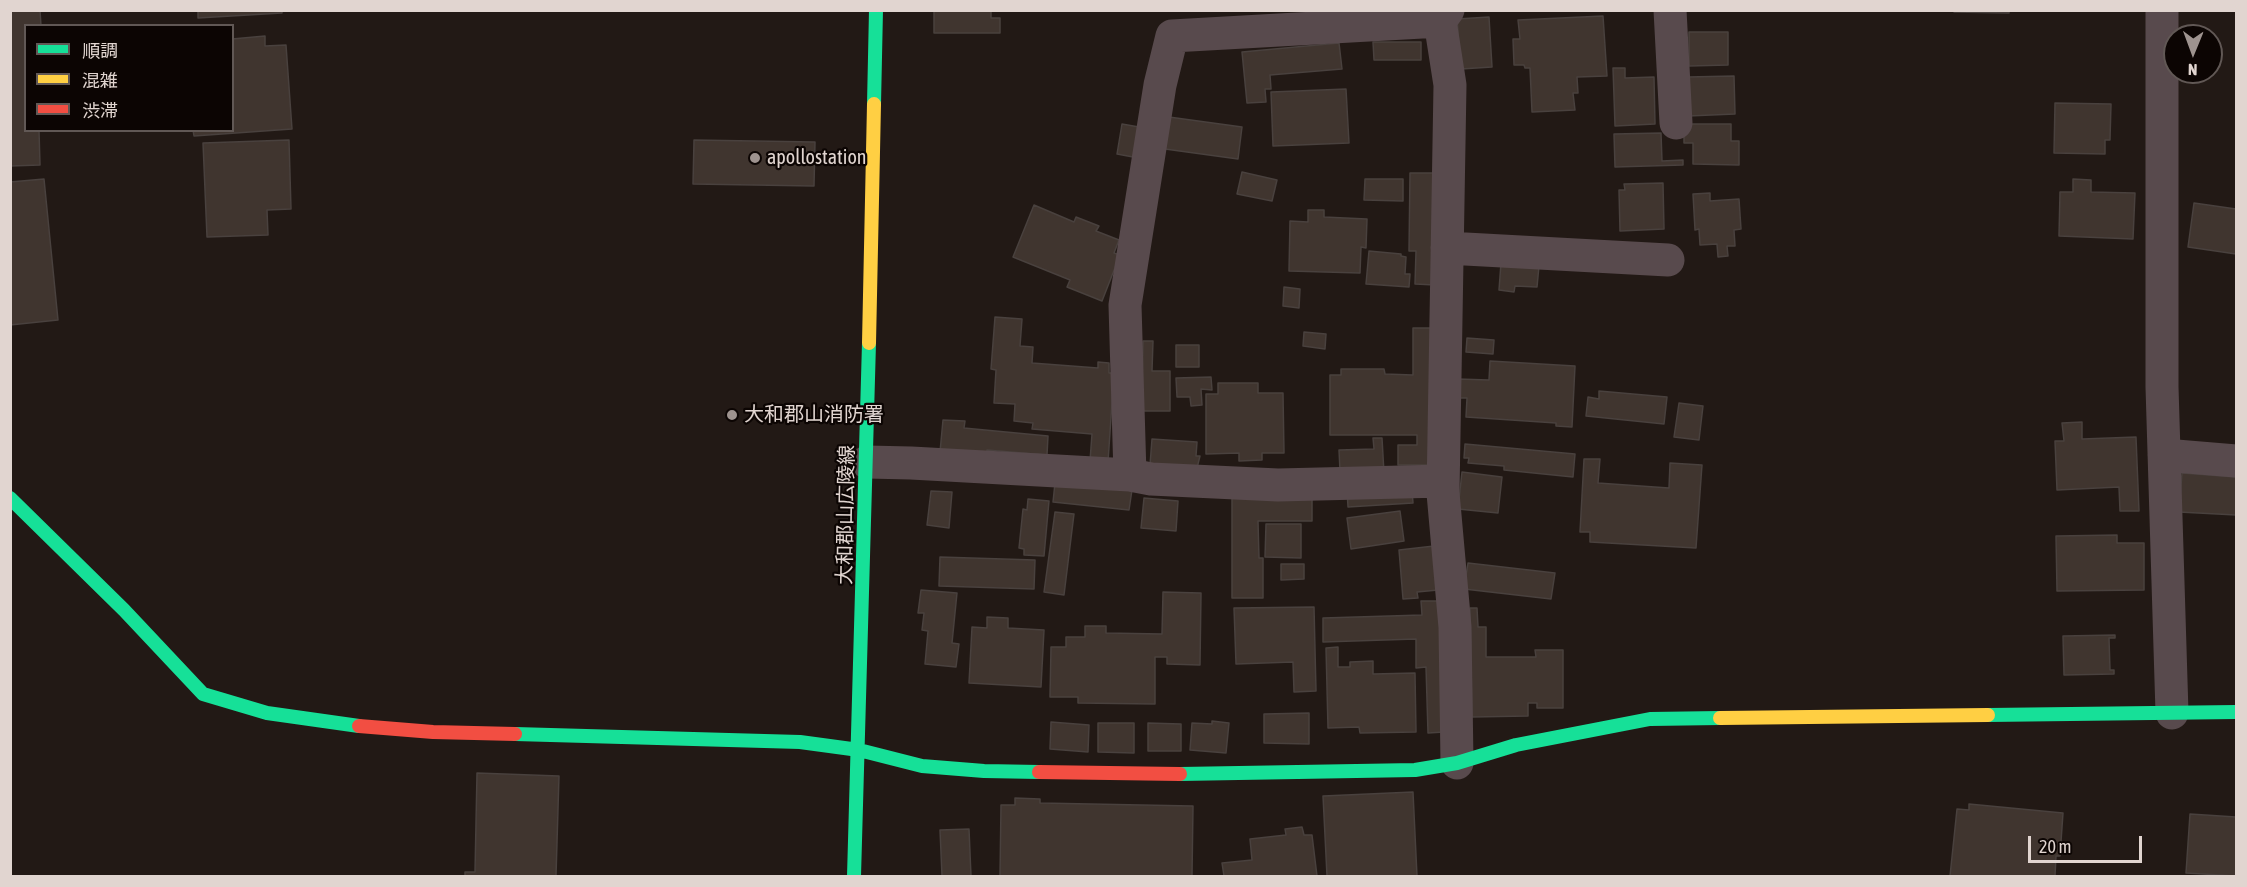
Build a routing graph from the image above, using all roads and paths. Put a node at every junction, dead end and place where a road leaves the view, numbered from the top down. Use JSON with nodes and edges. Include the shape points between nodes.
{"nodes":[{"id":1,"x":876,"y":10,"type":"edge"},
{"id":2,"x":1670,"y":10,"type":"edge"},
{"id":3,"x":2162,"y":10,"type":"edge"},
{"id":4,"x":1444,"y":16,"type":"edge"},
{"id":5,"x":1676,"y":123,"type":"dead end"},
{"id":6,"x":1448,"y":248,"type":"junction"},
{"id":7,"x":1668,"y":260,"type":"dead end"},
{"id":8,"x":2164,"y":455,"type":"junction"},
{"id":9,"x":2236,"y":461,"type":"edge"},
{"id":10,"x":867,"y":462,"type":"junction"},
{"id":11,"x":1130,"y":475,"type":"junction"},
{"id":12,"x":1443,"y":481,"type":"junction"},
{"id":13,"x":10,"y":498,"type":"edge"},
{"id":14,"x":2172,"y":712,"type":"junction"},
{"id":15,"x":2236,"y":712,"type":"edge"},
{"id":16,"x":859,"y":750,"type":"junction"},
{"id":17,"x":1457,"y":763,"type":"junction"},
{"id":18,"x":854,"y":876,"type":"edge"}],
"edges":[{"from":1,"to":10,"type":"street","name":"大和郡山広陵線"},
{"from":2,"to":5,"type":"street"},
{"from":3,"to":8,"type":"street"},
{"from":4,"to":6,"type":"street","via":[[1450,85]]},
{"from":4,"to":11,"type":"street","via":[[1172,36],[1160,86],[1125,305]]},
{"from":6,"to":7,"type":"street"},
{"from":6,"to":12,"type":"street"},
{"from":8,"to":9,"type":"street"},
{"from":8,"to":14,"type":"street"},
{"from":10,"to":11,"type":"street"},
{"from":10,"to":16,"type":"street","name":"大和郡山広陵線"},
{"from":11,"to":12,"type":"street","via":[[1278,485]]},
{"from":12,"to":17,"type":"street","via":[[1455,627]]},
{"from":13,"to":16,"type":"street","via":[[203,694],[267,713],[433,732],[754,739]]},
{"from":14,"to":15,"type":"street"},
{"from":14,"to":17,"type":"street","via":[[1650,719],[1516,745]]},
{"from":16,"to":17,"type":"street","via":[[922,766],[1137,775],[1415,770]]},
{"from":16,"to":18,"type":"street","name":"大和郡山広陵線"}]}
